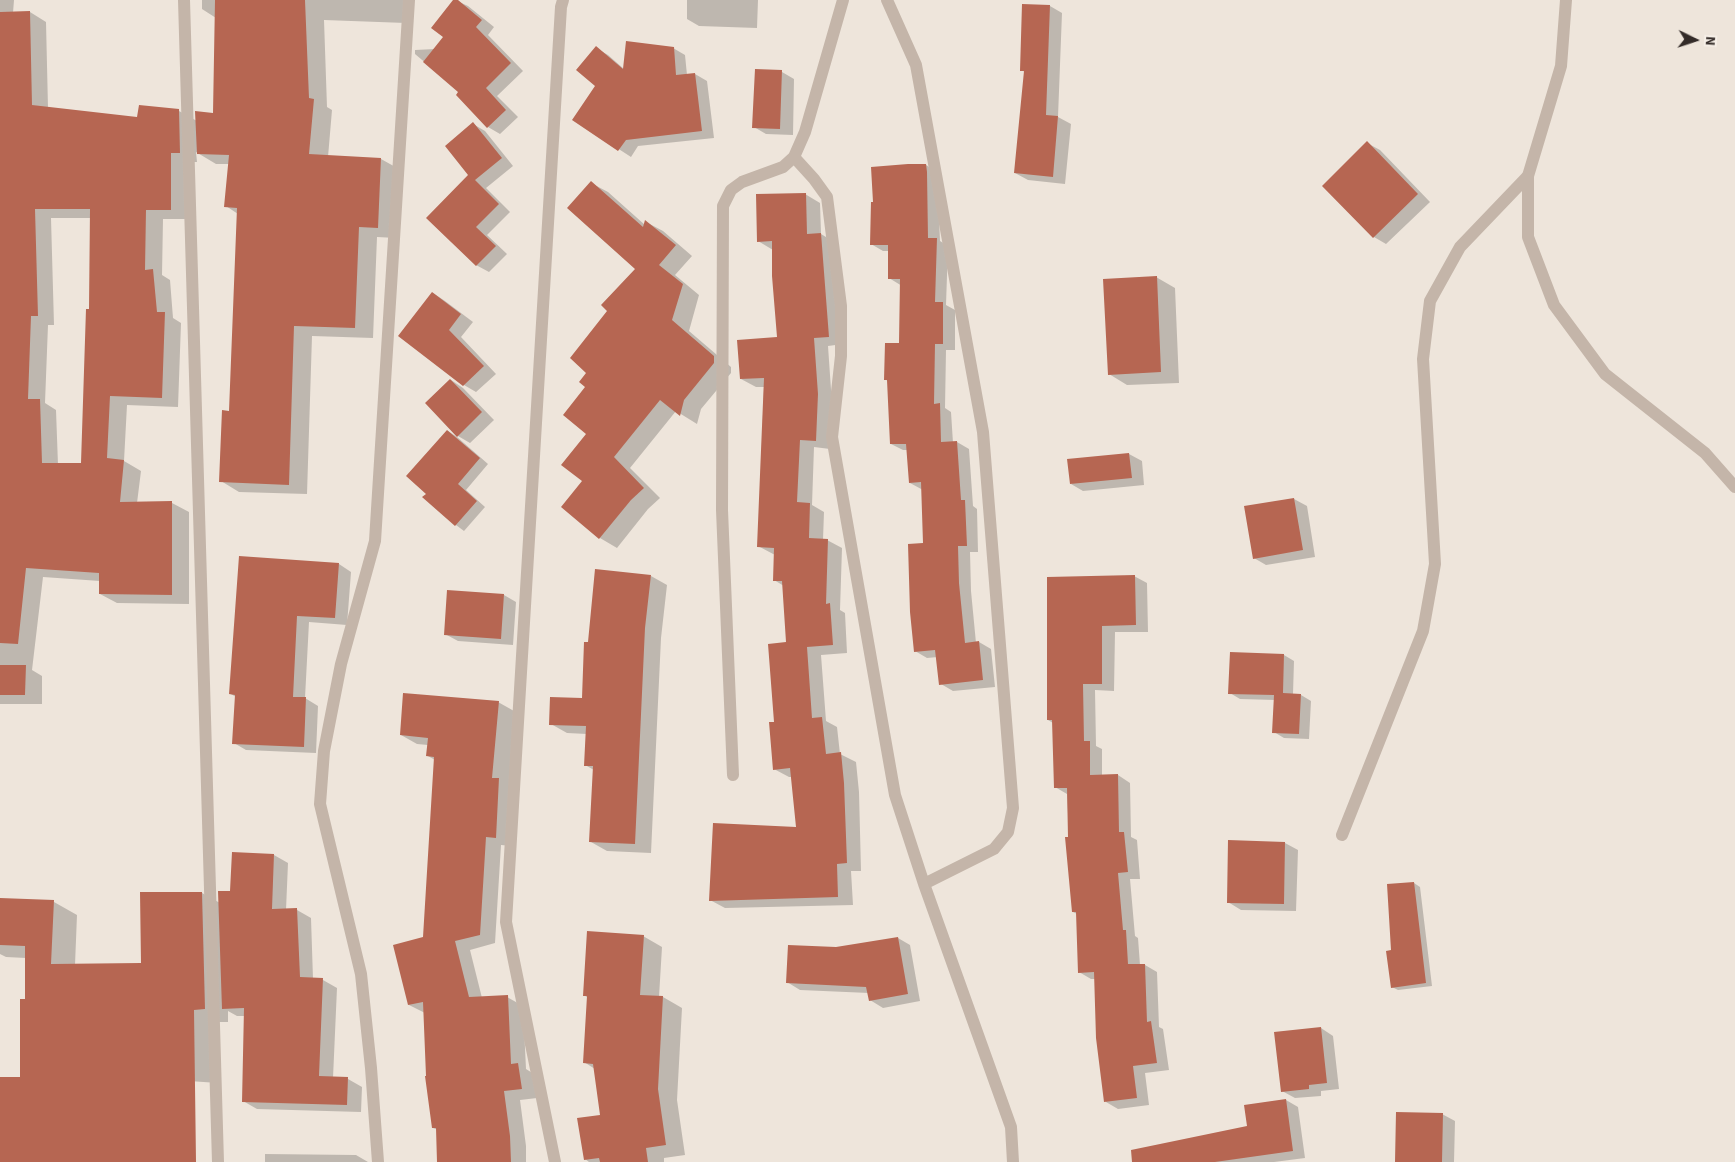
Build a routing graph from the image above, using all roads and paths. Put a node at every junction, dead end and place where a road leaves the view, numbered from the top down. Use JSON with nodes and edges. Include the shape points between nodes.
{"nodes":[{"id":1,"x":184,"y":0,"type":"edge"},
{"id":2,"x":409,"y":0,"type":"edge"},
{"id":3,"x":563,"y":0,"type":"edge"},
{"id":4,"x":843,"y":0,"type":"edge"},
{"id":5,"x":888,"y":0,"type":"edge"},
{"id":6,"x":1566,"y":0,"type":"edge"},
{"id":7,"x":794,"y":157,"type":"junction"},
{"id":8,"x":1528,"y":176,"type":"junction"},
{"id":9,"x":1735,"y":487,"type":"edge"},
{"id":10,"x":733,"y":775,"type":"dead end"},
{"id":11,"x":1342,"y":835,"type":"dead end"},
{"id":12,"x":924,"y":884,"type":"junction"},
{"id":13,"x":218,"y":1162,"type":"edge"},
{"id":14,"x":378,"y":1162,"type":"edge"},
{"id":15,"x":555,"y":1162,"type":"edge"},
{"id":16,"x":1013,"y":1162,"type":"edge"}],
"edges":[{"from":1,"to":13,"type":"street"},
{"from":2,"to":14,"type":"street","via":[[375,541],[340,664],[324,751],[320,804],[361,974]]},
{"from":3,"to":15,"type":"street","via":[[506,922]]},
{"from":4,"to":7,"type":"street","via":[[805,132]]},
{"from":5,"to":12,"type":"street","via":[[916,65],[983,432],[1013,808],[1008,832],[994,849]]},
{"from":6,"to":8,"type":"street","via":[[1562,66]]},
{"from":7,"to":10,"type":"street","via":[[783,167],[742,182],[730,190],[724,206],[722,510]]},
{"from":7,"to":12,"type":"street","via":[[827,198],[841,306],[841,356],[832,437],[895,795]]},
{"from":8,"to":9,"type":"street","via":[[1528,237],[1554,305],[1605,374],[1705,454]]},
{"from":8,"to":11,"type":"street","via":[[1460,248],[1430,301],[1423,359],[1435,564],[1423,632]]},
{"from":12,"to":16,"type":"street","via":[[1010,1127]]}]}
